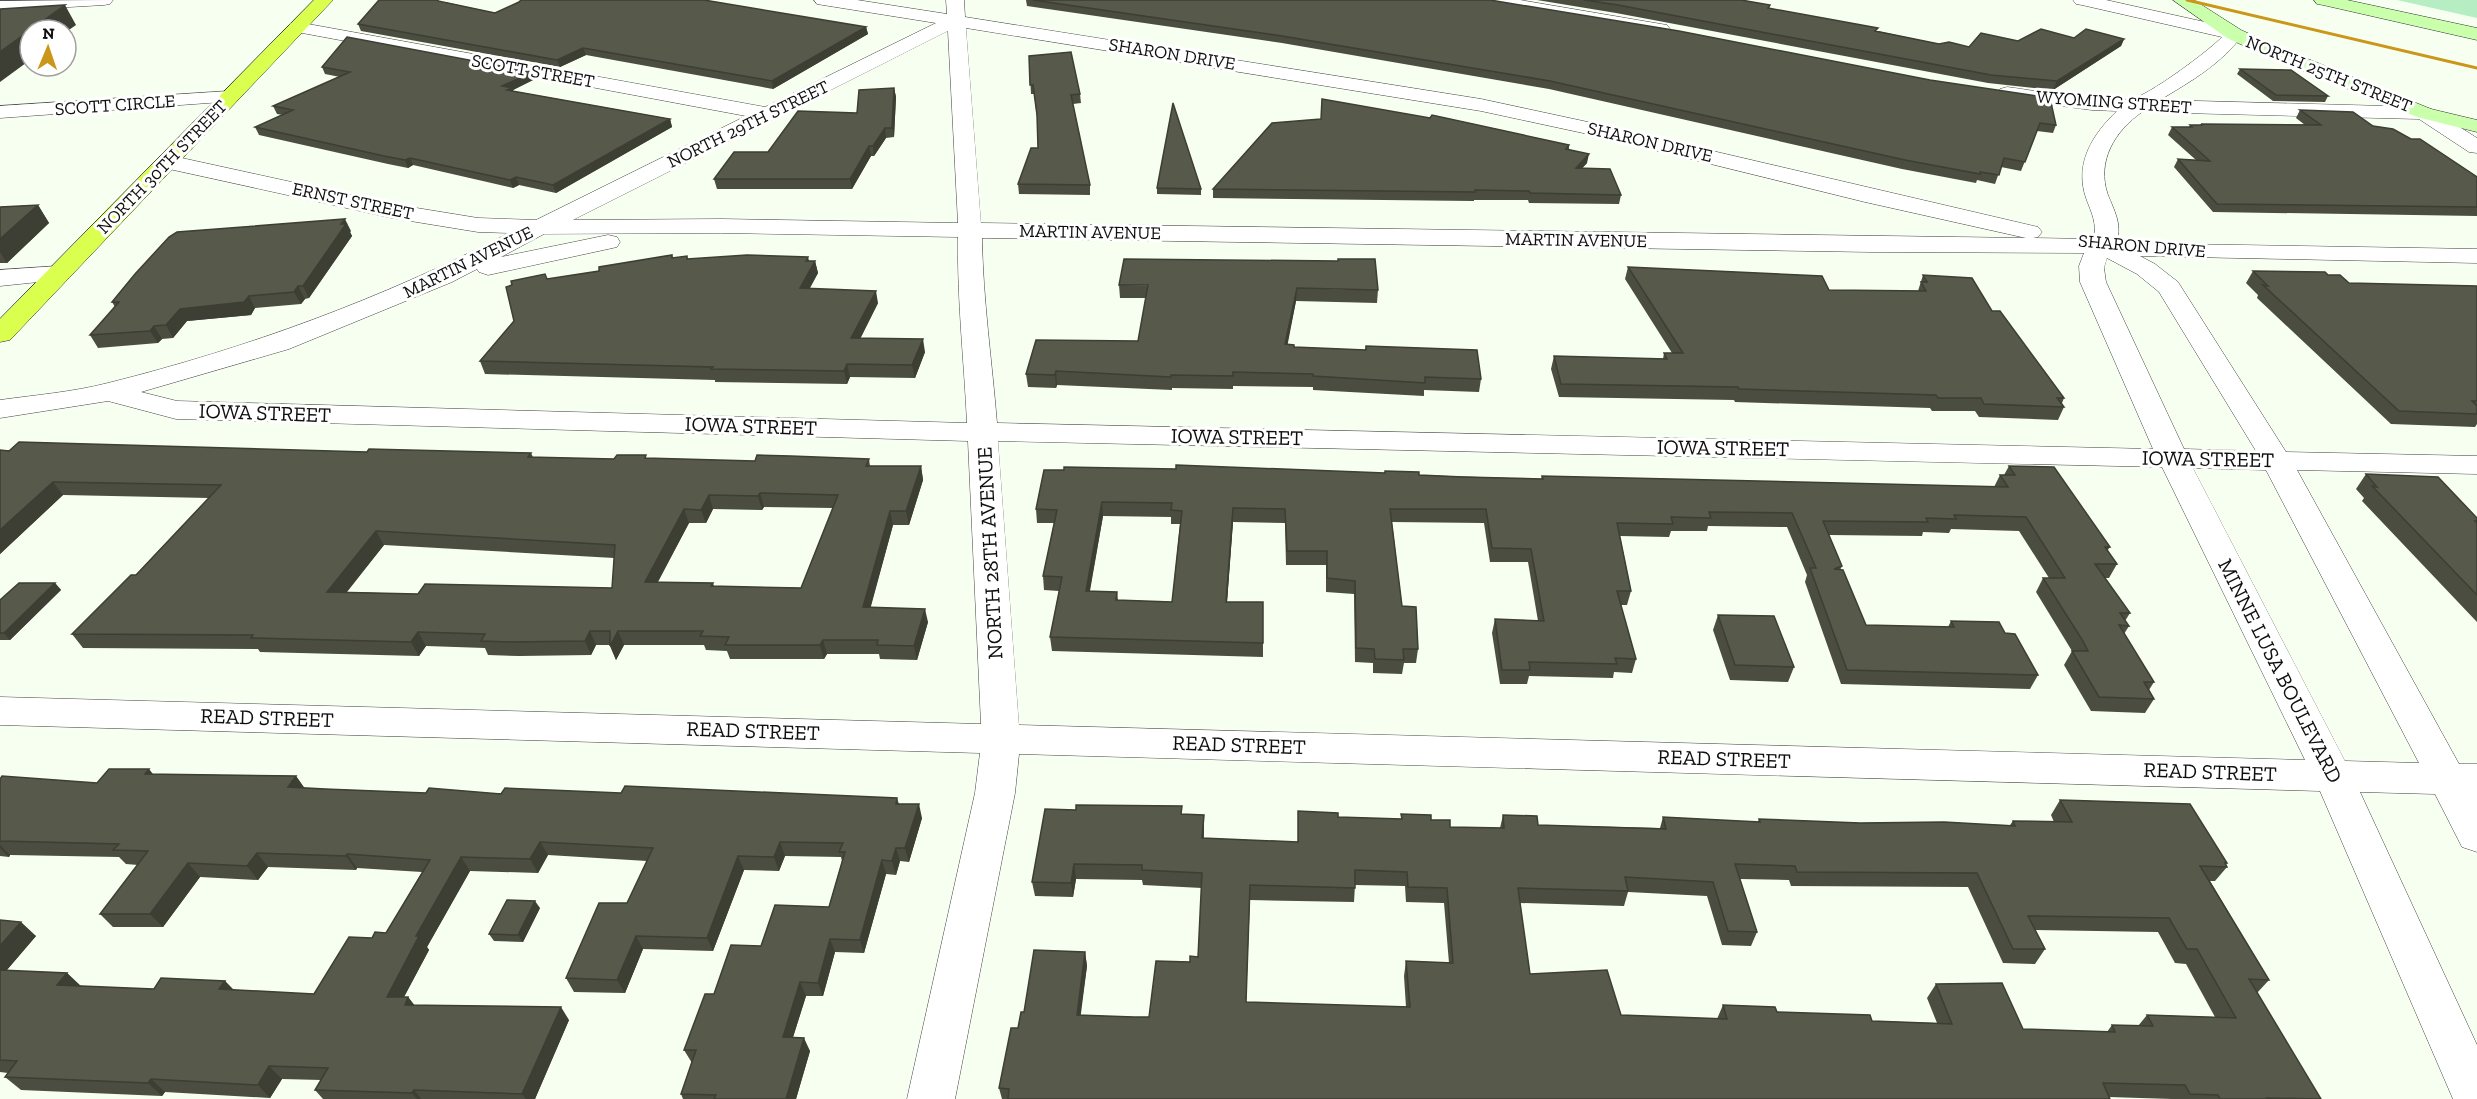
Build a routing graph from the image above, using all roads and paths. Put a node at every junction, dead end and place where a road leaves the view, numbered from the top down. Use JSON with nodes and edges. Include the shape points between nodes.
{"nodes":[{"id":1,"x":104,"y":0,"type":"edge"},
{"id":2,"x":324,"y":0,"type":"edge"},
{"id":3,"x":823,"y":0,"type":"edge"},
{"id":4,"x":1489,"y":0,"type":"edge"},
{"id":5,"x":2082,"y":0,"type":"edge"},
{"id":6,"x":2182,"y":0,"type":"edge"},
{"id":7,"x":2323,"y":0,"type":"edge"},
{"id":8,"x":0,"y":6,"type":"edge"},
{"id":9,"x":955,"y":10,"type":"edge"},
{"id":10,"x":297,"y":27,"type":"junction"},
{"id":11,"x":1679,"y":32,"type":"edge"},
{"id":12,"x":2234,"y":34,"type":"junction"},
{"id":13,"x":2477,"y":34,"type":"edge"},
{"id":14,"x":1983,"y":90,"type":"edge"},
{"id":15,"x":229,"y":97,"type":"junction"},
{"id":16,"x":2137,"y":106,"type":"junction"},
{"id":17,"x":0,"y":112,"type":"edge"},
{"id":18,"x":2424,"y":113,"type":"junction"},
{"id":19,"x":768,"y":114,"type":"junction"},
{"id":20,"x":2477,"y":126,"type":"edge"},
{"id":21,"x":2477,"y":147,"type":"edge"},
{"id":22,"x":168,"y":162,"type":"junction"},
{"id":23,"x":1868,"y":220,"type":"junction"},
{"id":24,"x":540,"y":227,"type":"junction"},
{"id":25,"x":695,"y":227,"type":"junction"},
{"id":26,"x":970,"y":230,"type":"junction"},
{"id":27,"x":2102,"y":246,"type":"junction"},
{"id":28,"x":2477,"y":256,"type":"edge"},
{"id":29,"x":58,"y":274,"type":"junction"},
{"id":30,"x":443,"y":277,"type":"junction"},
{"id":31,"x":0,"y":278,"type":"edge"},
{"id":32,"x":0,"y":334,"type":"edge"},
{"id":33,"x":109,"y":392,"type":"junction"},
{"id":34,"x":0,"y":409,"type":"edge"},
{"id":35,"x":982,"y":432,"type":"junction"},
{"id":36,"x":2173,"y":459,"type":"junction"},
{"id":37,"x":2277,"y":461,"type":"junction"},
{"id":38,"x":2477,"y":465,"type":"edge"},
{"id":39,"x":0,"y":711,"type":"edge"},
{"id":40,"x":1001,"y":738,"type":"junction"},
{"id":41,"x":2333,"y":776,"type":"junction"},
{"id":42,"x":2461,"y":780,"type":"edge"},
{"id":43,"x":2477,"y":835,"type":"edge"},
{"id":44,"x":931,"y":1099,"type":"edge"},
{"id":45,"x":2477,"y":1099,"type":"edge"}],
"edges":[{"from":1,"to":8,"type":"street"},
{"from":2,"to":10,"type":"highway","name":"NORTH 30TH STREET"},
{"from":3,"to":9,"type":"street","name":"SHARON DRIVE"},
{"from":4,"to":11,"type":"street"},
{"from":5,"to":12,"type":"street"},
{"from":6,"to":12,"type":"street","name":"NORTH 25TH STREET"},
{"from":7,"to":13,"type":"street"},
{"from":9,"to":19,"type":"street","name":"NORTH 29TH STREET"},
{"from":9,"to":23,"type":"street","name":"SHARON DRIVE","via":[[1469,103],[1597,130]]},
{"from":9,"to":26,"type":"street","name":"NORTH 28TH AVENUE"},
{"from":10,"to":15,"type":"highway","name":"NORTH 30TH STREET"},
{"from":10,"to":19,"type":"street","name":"SCOTT STREET"},
{"from":12,"to":16,"type":"street","name":"MINNE LUSA BOULEVARD","via":[[2209,63]]},
{"from":12,"to":18,"type":"street","name":"NORTH 25TH STREET"},
{"from":14,"to":16,"type":"street","name":"WYOMING STREET"},
{"from":15,"to":17,"type":"street","name":"SCOTT CIRCLE"},
{"from":15,"to":22,"type":"highway","name":"NORTH 30TH STREET"},
{"from":16,"to":18,"type":"street","name":"WYOMING STREET"},
{"from":16,"to":27,"type":"street","name":"MINNE LUSA BOULEVARD","via":[[2121,116],[2100,144],[2094,161],[2097,198],[2108,227]]},
{"from":18,"to":20,"type":"street"},
{"from":18,"to":21,"type":"street","name":"NORTH 25TH STREET"},
{"from":19,"to":24,"type":"street","name":"NORTH 29TH STREET"},
{"from":22,"to":24,"type":"street","name":"ERNST STREET","via":[[392,211],[478,225]]},
{"from":22,"to":29,"type":"highway","name":"NORTH 30TH STREET"},
{"from":23,"to":26,"type":"street","name":"MARTIN AVENUE"},
{"from":23,"to":27,"type":"street","name":"MARTIN AVENUE"},
{"from":23,"to":27,"type":"street","name":"SHARON DRIVE"},
{"from":24,"to":25,"type":"street","name":"MARTIN AVENUE"},
{"from":24,"to":30,"type":"street","name":"MARTIN AVENUE"},
{"from":25,"to":26,"type":"street","name":"MARTIN AVENUE"},
{"from":25,"to":30,"type":"street"},
{"from":26,"to":35,"type":"street","name":"NORTH 28TH AVENUE","via":[[970,281]]},
{"from":27,"to":28,"type":"street","name":"SHARON DRIVE"},
{"from":27,"to":36,"type":"street","name":"MINNE LUSA BOULEVARD","via":[[2091,264],[2093,282]]},
{"from":27,"to":37,"type":"street","via":[[2146,269],[2169,287]]},
{"from":29,"to":31,"type":"street"},
{"from":29,"to":32,"type":"highway","name":"NORTH 30TH STREET"},
{"from":30,"to":33,"type":"street","name":"MARTIN AVENUE","via":[[279,343]]},
{"from":33,"to":34,"type":"street","name":"IOWA STREET"},
{"from":33,"to":35,"type":"street","name":"IOWA STREET","via":[[176,410]]},
{"from":35,"to":36,"type":"street","name":"IOWA STREET"},
{"from":35,"to":40,"type":"street","name":"NORTH 28TH AVENUE"},
{"from":36,"to":37,"type":"street","name":"IOWA STREET"},
{"from":36,"to":41,"type":"street","name":"MINNE LUSA BOULEVARD"},
{"from":37,"to":38,"type":"street","name":"IOWA STREET"},
{"from":37,"to":42,"type":"street"},
{"from":39,"to":40,"type":"street","name":"READ STREET"},
{"from":40,"to":41,"type":"street","name":"READ STREET"},
{"from":40,"to":44,"type":"street","name":"NORTH 28TH AVENUE","via":[[995,793]]},
{"from":41,"to":42,"type":"street","name":"READ STREET"},
{"from":41,"to":45,"type":"street","name":"MINNE LUSA BOULEVARD"},
{"from":42,"to":43,"type":"street"}]}
